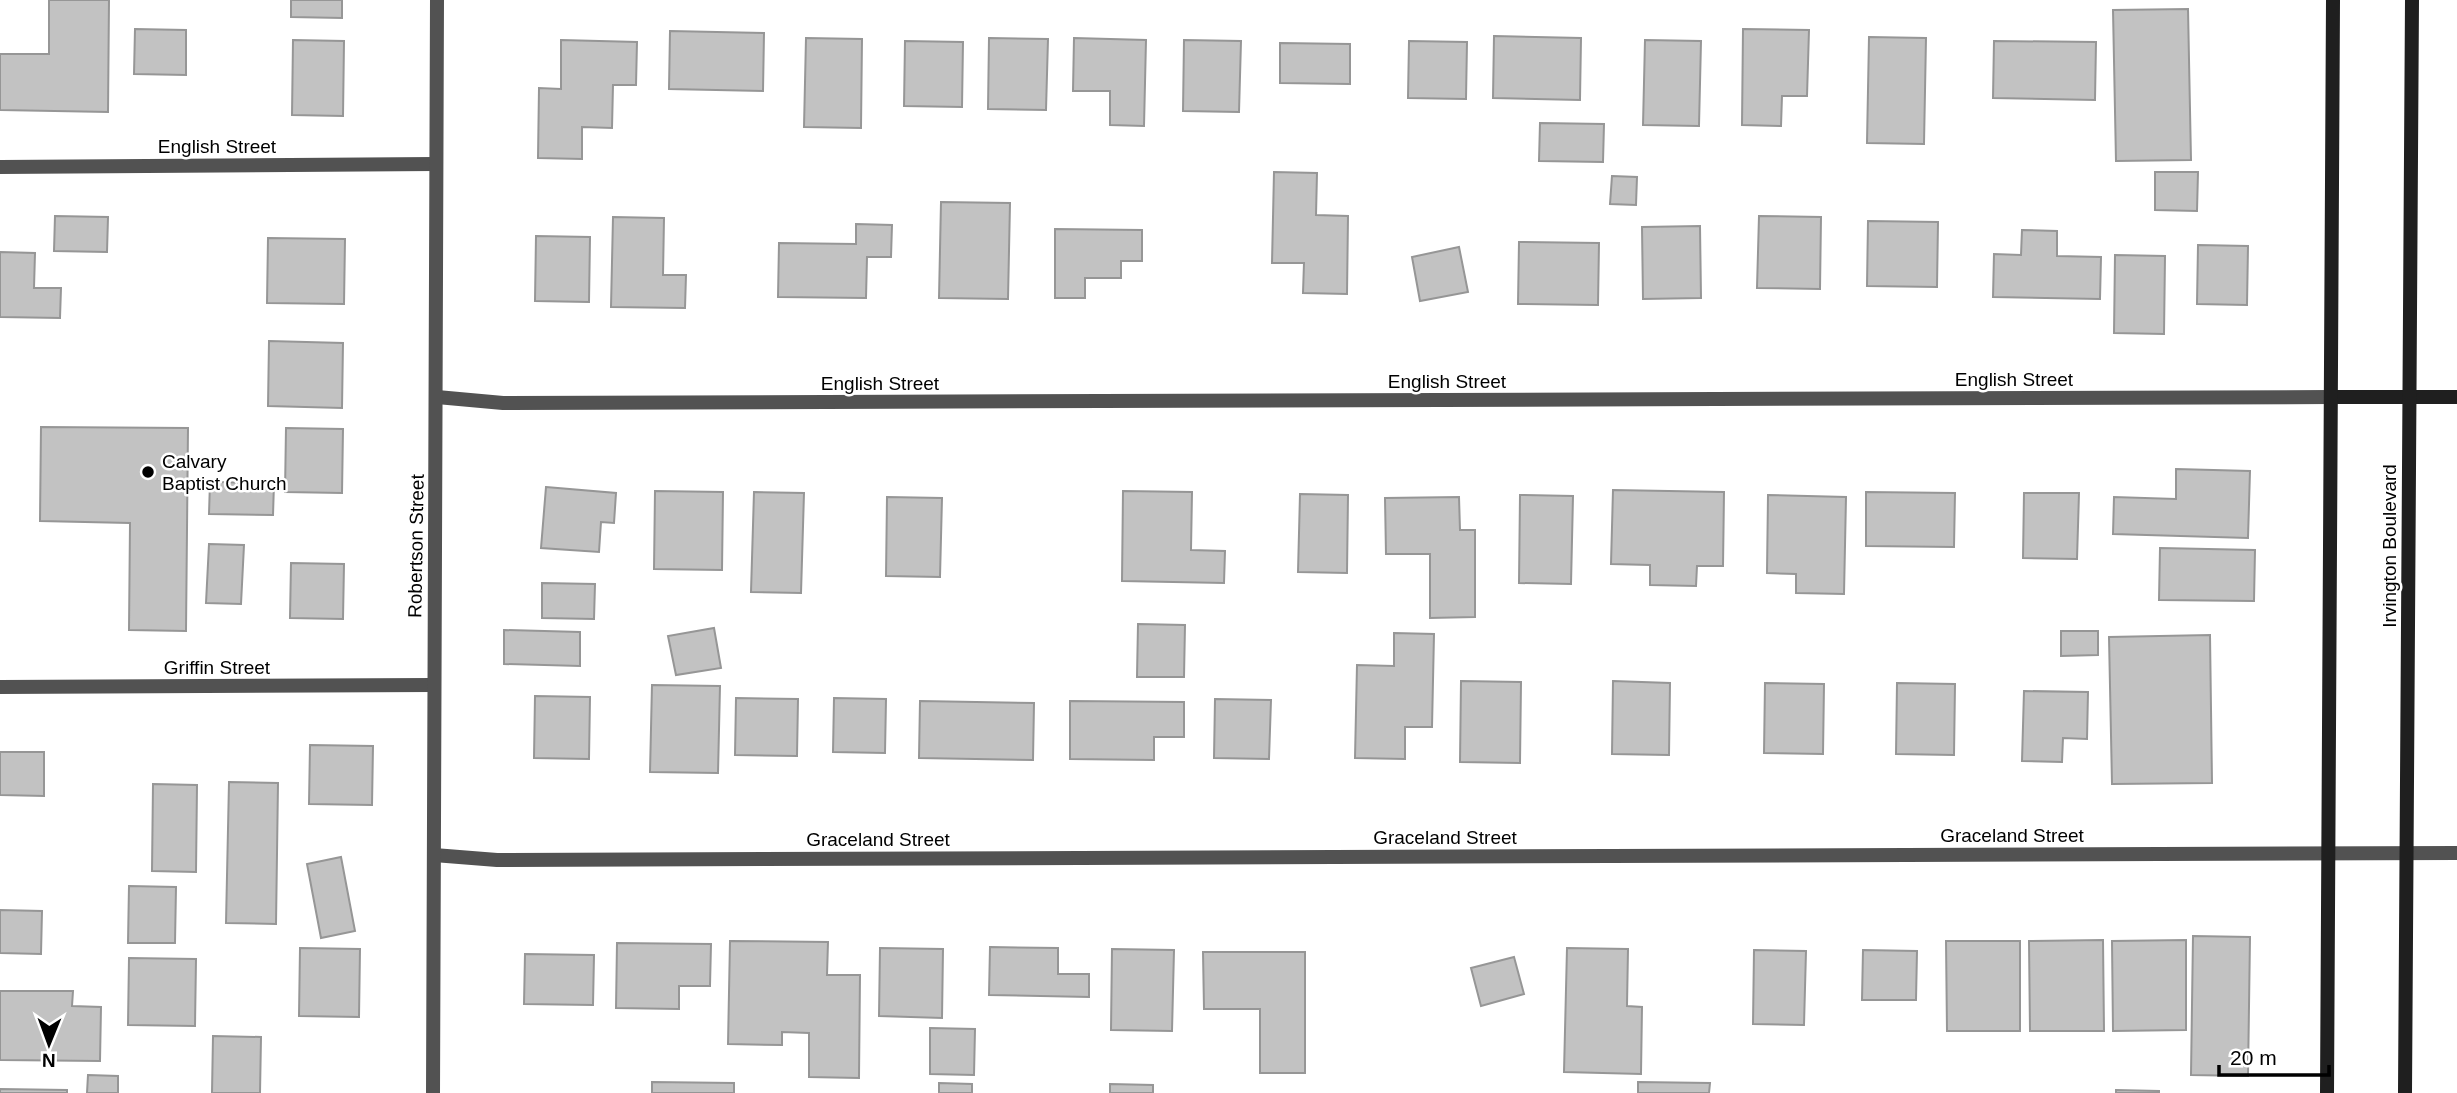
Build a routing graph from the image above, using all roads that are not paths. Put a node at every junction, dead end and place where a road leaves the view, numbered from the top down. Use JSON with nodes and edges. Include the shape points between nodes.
{"nodes":[{"id":1,"x":437,"y":0,"type":"edge"},
{"id":2,"x":2333,"y":0,"type":"edge"},
{"id":3,"x":2412,"y":0,"type":"edge"},
{"id":4,"x":435,"y":164,"type":"junction"},
{"id":5,"x":0,"y":167,"type":"edge"},
{"id":6,"x":437,"y":397,"type":"junction"},
{"id":7,"x":2331,"y":397,"type":"junction"},
{"id":8,"x":2409,"y":397,"type":"junction"},
{"id":9,"x":2457,"y":397,"type":"edge"},
{"id":10,"x":433,"y":685,"type":"junction"},
{"id":11,"x":0,"y":687,"type":"edge"},
{"id":12,"x":2328,"y":853,"type":"junction"},
{"id":13,"x":2407,"y":853,"type":"junction"},
{"id":14,"x":2457,"y":853,"type":"edge"},
{"id":15,"x":434,"y":855,"type":"junction"},
{"id":16,"x":433,"y":1093,"type":"edge"},
{"id":17,"x":2327,"y":1093,"type":"edge"},
{"id":18,"x":2405,"y":1093,"type":"edge"}],
"edges":[{"from":1,"to":4,"type":"street","name":"Robertson Street"},
{"from":2,"to":7,"type":"main road"},
{"from":3,"to":8,"type":"main road","name":"Irvington Boulevard"},
{"from":4,"to":5,"type":"street","name":"English Street"},
{"from":4,"to":6,"type":"street","name":"Robertson Street"},
{"from":6,"to":7,"type":"street","name":"English Street","via":[[503,403]]},
{"from":6,"to":10,"type":"street","name":"Robertson Street"},
{"from":7,"to":8,"type":"main road","name":"English Street"},
{"from":7,"to":12,"type":"main road"},
{"from":8,"to":9,"type":"main road","name":"English Street"},
{"from":8,"to":13,"type":"main road","name":"Irvington Boulevard"},
{"from":10,"to":11,"type":"street","name":"Griffin Street"},
{"from":10,"to":15,"type":"street","name":"Robertson Street"},
{"from":12,"to":13,"type":"street","name":"Graceland Street"},
{"from":12,"to":15,"type":"street","name":"Graceland Street","via":[[497,860]]},
{"from":12,"to":17,"type":"main road"},
{"from":13,"to":14,"type":"street","name":"Graceland Street"},
{"from":13,"to":18,"type":"main road","name":"Irvington Boulevard"},
{"from":15,"to":16,"type":"street","name":"Robertson Street"}]}
